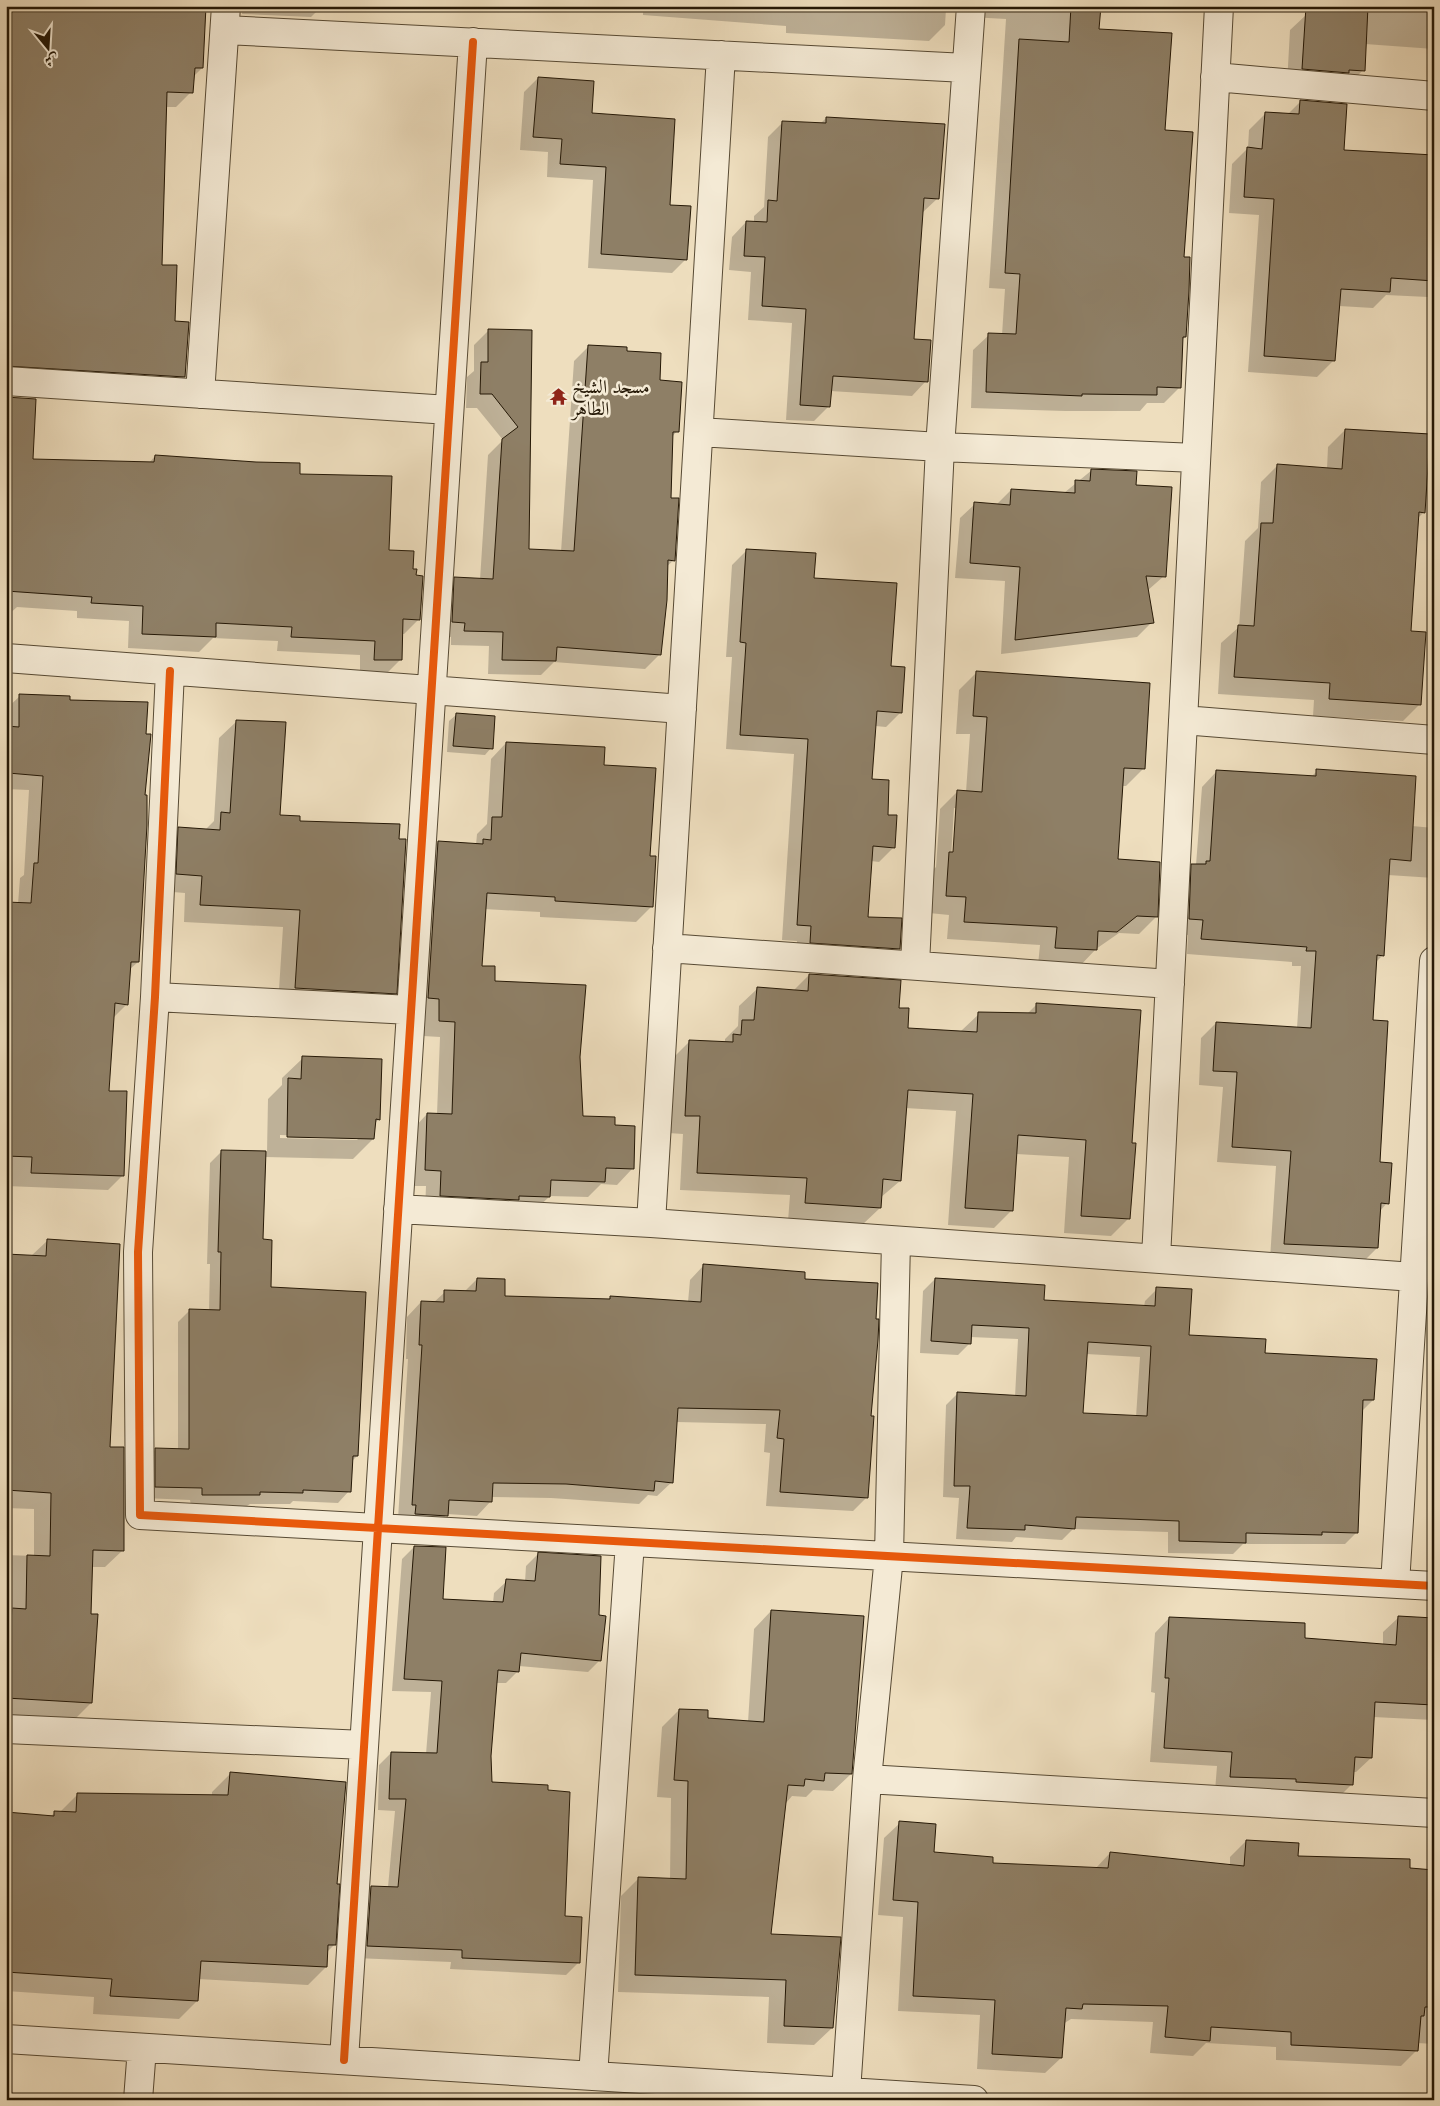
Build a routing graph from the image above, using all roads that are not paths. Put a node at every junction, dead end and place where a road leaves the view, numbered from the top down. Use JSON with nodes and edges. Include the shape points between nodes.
{"nodes":[{"id":1,"x":971,"y":6,"type":"edge"},
{"id":2,"x":1219,"y":6,"type":"edge"},
{"id":3,"x":226,"y":18,"type":"edge"},
{"id":4,"x":473,"y":42,"type":"junction"},
{"id":5,"x":722,"y":55,"type":"junction"},
{"id":6,"x":966,"y":68,"type":"junction"},
{"id":7,"x":1215,"y":78,"type":"junction"},
{"id":8,"x":1434,"y":96,"type":"edge"},
{"id":9,"x":6,"y":381,"type":"edge"},
{"id":10,"x":200,"y":394,"type":"junction"},
{"id":11,"x":449,"y":410,"type":"junction"},
{"id":12,"x":699,"y":432,"type":"junction"},
{"id":13,"x":940,"y":447,"type":"junction"},
{"id":14,"x":1196,"y":458,"type":"junction"},
{"id":15,"x":6,"y":658,"type":"edge"},
{"id":16,"x":170,"y":672,"type":"junction"},
{"id":17,"x":432,"y":689,"type":"junction"},
{"id":18,"x":682,"y":709,"type":"junction"},
{"id":19,"x":1183,"y":720,"type":"junction"},
{"id":20,"x":1434,"y":740,"type":"edge"},
{"id":21,"x":668,"y":948,"type":"junction"},
{"id":22,"x":1434,"y":961,"type":"edge"},
{"id":23,"x":915,"y":965,"type":"junction"},
{"id":24,"x":1170,"y":984,"type":"junction"},
{"id":25,"x":155,"y":997,"type":"junction"},
{"id":26,"x":411,"y":1010,"type":"junction"},
{"id":27,"x":398,"y":1209,"type":"junction"},
{"id":28,"x":651,"y":1223,"type":"junction"},
{"id":29,"x":896,"y":1241,"type":"junction"},
{"id":30,"x":1156,"y":1258,"type":"junction"},
{"id":31,"x":1414,"y":1276,"type":"junction"},
{"id":32,"x":378,"y":1528,"type":"junction"},
{"id":33,"x":630,"y":1542,"type":"junction"},
{"id":34,"x":889,"y":1556,"type":"junction"},
{"id":35,"x":1395,"y":1584,"type":"junction"},
{"id":36,"x":1434,"y":1586,"type":"edge"},
{"id":37,"x":6,"y":1729,"type":"edge"},
{"id":38,"x":364,"y":1746,"type":"junction"},
{"id":39,"x":867,"y":1779,"type":"junction"},
{"id":40,"x":1434,"y":1813,"type":"edge"},
{"id":41,"x":6,"y":2039,"type":"edge"},
{"id":42,"x":142,"y":2048,"type":"junction"},
{"id":43,"x":344,"y":2060,"type":"junction"},
{"id":44,"x":593,"y":2076,"type":"junction"},
{"id":45,"x":717,"y":2092,"type":"edge"},
{"id":46,"x":846,"y":2092,"type":"junction"},
{"id":47,"x":138,"y":2100,"type":"edge"},
{"id":48,"x":974,"y":2100,"type":"edge"}],
"edges":[{"from":1,"to":6,"type":"street"},
{"from":2,"to":7,"type":"street"},
{"from":3,"to":4,"type":"street"},
{"from":3,"to":10,"type":"street"},
{"from":4,"to":5,"type":"street"},
{"from":4,"to":11,"type":"street"},
{"from":5,"to":6,"type":"street"},
{"from":5,"to":12,"type":"street"},
{"from":6,"to":13,"type":"street"},
{"from":7,"to":8,"type":"street"},
{"from":7,"to":14,"type":"street"},
{"from":9,"to":10,"type":"street"},
{"from":10,"to":11,"type":"street"},
{"from":11,"to":17,"type":"street"},
{"from":12,"to":13,"type":"street"},
{"from":12,"to":18,"type":"street"},
{"from":13,"to":14,"type":"street"},
{"from":13,"to":23,"type":"street"},
{"from":14,"to":19,"type":"street"},
{"from":15,"to":16,"type":"street"},
{"from":16,"to":17,"type":"street"},
{"from":16,"to":25,"type":"street"},
{"from":17,"to":18,"type":"street"},
{"from":17,"to":26,"type":"street"},
{"from":18,"to":21,"type":"street"},
{"from":19,"to":20,"type":"street"},
{"from":19,"to":24,"type":"street"},
{"from":21,"to":23,"type":"street"},
{"from":21,"to":28,"type":"street"},
{"from":22,"to":31,"type":"street"},
{"from":23,"to":24,"type":"street"},
{"from":24,"to":30,"type":"street"},
{"from":25,"to":26,"type":"street"},
{"from":25,"to":32,"type":"street","via":[[138,1252],[140,1515]]},
{"from":26,"to":27,"type":"street"},
{"from":27,"to":28,"type":"street"},
{"from":27,"to":32,"type":"street"},
{"from":28,"to":29,"type":"street"},
{"from":29,"to":30,"type":"street"},
{"from":29,"to":34,"type":"street"},
{"from":30,"to":31,"type":"street"},
{"from":31,"to":35,"type":"street"},
{"from":32,"to":33,"type":"street"},
{"from":32,"to":38,"type":"street"},
{"from":33,"to":34,"type":"street"},
{"from":33,"to":44,"type":"street"},
{"from":34,"to":35,"type":"street"},
{"from":34,"to":39,"type":"street"},
{"from":35,"to":36,"type":"street"},
{"from":37,"to":38,"type":"street"},
{"from":38,"to":43,"type":"street"},
{"from":39,"to":40,"type":"street"},
{"from":39,"to":46,"type":"street"},
{"from":41,"to":42,"type":"street"},
{"from":42,"to":43,"type":"street"},
{"from":42,"to":47,"type":"street"},
{"from":43,"to":44,"type":"street"},
{"from":44,"to":45,"type":"street"},
{"from":45,"to":46,"type":"street"},
{"from":46,"to":48,"type":"street"}]}
